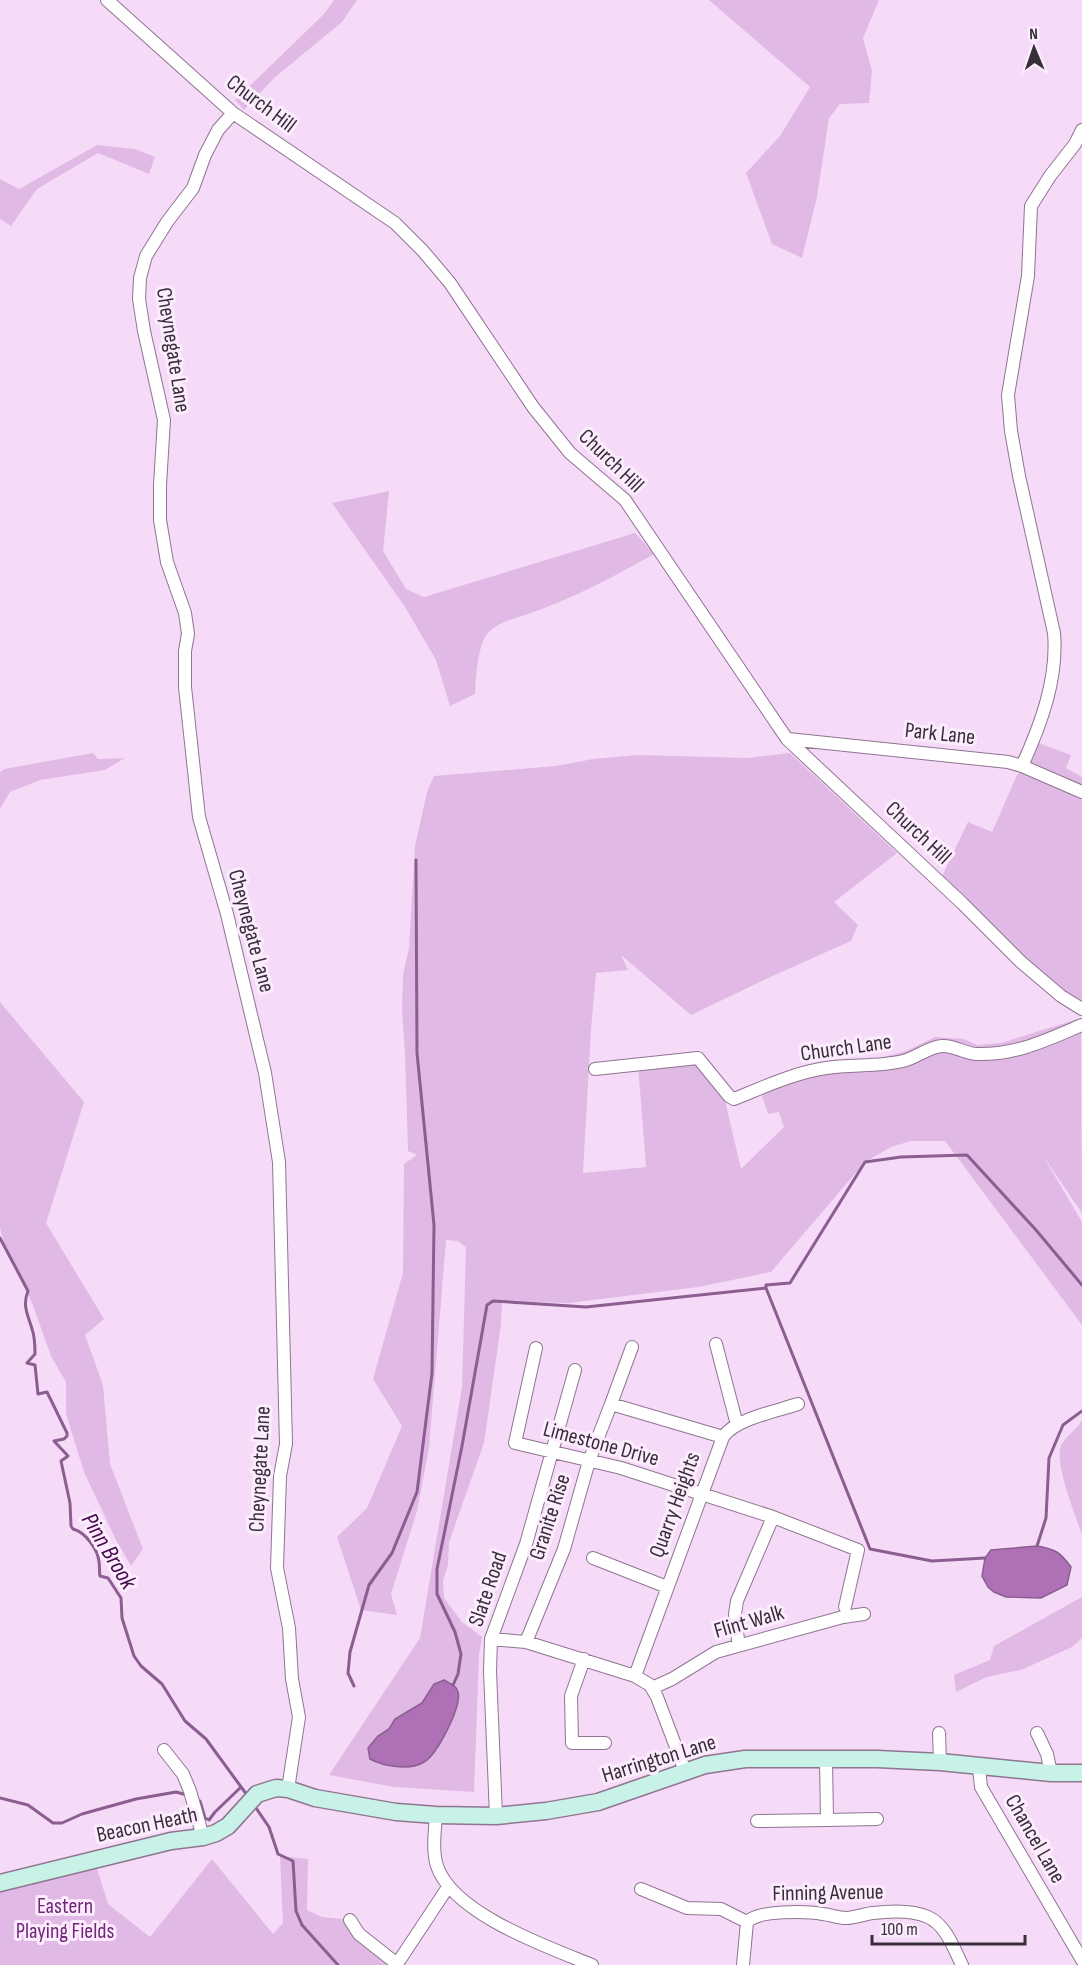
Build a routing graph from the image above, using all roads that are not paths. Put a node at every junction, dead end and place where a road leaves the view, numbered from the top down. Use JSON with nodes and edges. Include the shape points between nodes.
{"nodes":[{"id":1,"x":107,"y":0,"type":"edge"},
{"id":2,"x":233,"y":113,"type":"junction"},
{"id":3,"x":1082,"y":130,"type":"edge"},
{"id":4,"x":787,"y":739,"type":"junction"},
{"id":5,"x":1022,"y":766,"type":"junction"},
{"id":6,"x":1082,"y":792,"type":"edge"},
{"id":7,"x":1082,"y":1009,"type":"edge"},
{"id":8,"x":1082,"y":1025,"type":"edge"},
{"id":9,"x":595,"y":1069,"type":"dead end"},
{"id":10,"x":716,"y":1344,"type":"dead end"},
{"id":11,"x":632,"y":1347,"type":"dead end"},
{"id":12,"x":536,"y":1348,"type":"dead end"},
{"id":13,"x":575,"y":1370,"type":"dead end"},
{"id":14,"x":611,"y":1404,"type":"junction"},
{"id":15,"x":798,"y":1404,"type":"dead end"},
{"id":16,"x":737,"y":1425,"type":"junction"},
{"id":17,"x":723,"y":1437,"type":"junction"},
{"id":18,"x":553,"y":1452,"type":"junction"},
{"id":19,"x":589,"y":1461,"type":"junction"},
{"id":20,"x":700,"y":1495,"type":"junction"},
{"id":21,"x":773,"y":1517,"type":"junction"},
{"id":22,"x":593,"y":1558,"type":"dead end"},
{"id":23,"x":667,"y":1587,"type":"junction"},
{"id":24,"x":845,"y":1607,"type":"dead end"},
{"id":25,"x":864,"y":1614,"type":"dead end"},
{"id":26,"x":491,"y":1639,"type":"junction"},
{"id":27,"x":738,"y":1640,"type":"dead end"},
{"id":28,"x":526,"y":1642,"type":"junction"},
{"id":29,"x":584,"y":1659,"type":"junction"},
{"id":30,"x":635,"y":1676,"type":"junction"},
{"id":31,"x":652,"y":1688,"type":"junction"},
{"id":32,"x":939,"y":1733,"type":"dead end"},
{"id":33,"x":1037,"y":1733,"type":"dead end"},
{"id":34,"x":605,"y":1743,"type":"dead end"},
{"id":35,"x":164,"y":1750,"type":"dead end"},
{"id":36,"x":826,"y":1759,"type":"junction"},
{"id":37,"x":940,"y":1762,"type":"junction"},
{"id":38,"x":979,"y":1767,"type":"junction"},
{"id":39,"x":685,"y":1771,"type":"junction"},
{"id":40,"x":1051,"y":1773,"type":"junction"},
{"id":41,"x":1082,"y":1773,"type":"edge"},
{"id":42,"x":288,"y":1789,"type":"junction"},
{"id":43,"x":436,"y":1815,"type":"junction"},
{"id":44,"x":496,"y":1816,"type":"junction"},
{"id":45,"x":877,"y":1819,"type":"dead end"},
{"id":46,"x":827,"y":1820,"type":"junction"},
{"id":47,"x":757,"y":1821,"type":"dead end"},
{"id":48,"x":203,"y":1837,"type":"junction"},
{"id":49,"x":0,"y":1884,"type":"edge"},
{"id":50,"x":448,"y":1887,"type":"junction"},
{"id":51,"x":641,"y":1889,"type":"dead end"},
{"id":52,"x":350,"y":1920,"type":"dead end"},
{"id":53,"x":747,"y":1922,"type":"junction"},
{"id":54,"x":1082,"y":1960,"type":"edge"},
{"id":55,"x":572,"y":1961,"type":"edge"},
{"id":56,"x":397,"y":1964,"type":"edge"},
{"id":57,"x":592,"y":1965,"type":"edge"},
{"id":58,"x":743,"y":1965,"type":"edge"},
{"id":59,"x":962,"y":1965,"type":"edge"}],
"edges":[{"from":1,"to":2,"type":"street","name":"Church Hill"},
{"from":2,"to":4,"type":"street","name":"Church Hill","via":[[395,223],[423,251],[450,283],[562,444],[625,500]]},
{"from":2,"to":42,"type":"street","name":"Cheynegate Lane","via":[[218,130],[193,188],[147,256],[139,299],[164,420],[160,520],[167,562],[188,634],[184,651],[185,687],[199,817],[265,1073],[279,1162],[286,1444],[280,1476],[277,1568],[289,1628],[299,1718]]},
{"from":3,"to":5,"type":"street","via":[[1031,206],[1028,276],[1008,395],[1019,476],[1056,648],[1042,716]]},
{"from":4,"to":5,"type":"street","name":"Park Lane"},
{"from":4,"to":7,"type":"street","name":"Church Hill","via":[[1021,962]]},
{"from":5,"to":6,"type":"street","name":"Park Lane"},
{"from":8,"to":9,"type":"street","name":"Church Lane","via":[[1041,1043],[1001,1054],[973,1054],[942,1046],[906,1060],[810,1072],[734,1099],[698,1058]]},
{"from":10,"to":16,"type":"street"},
{"from":11,"to":14,"type":"street"},
{"from":12,"to":18,"type":"street","name":"Limestone Drive","via":[[515,1443]]},
{"from":13,"to":18,"type":"street","name":"Slate Road"},
{"from":14,"to":17,"type":"street","name":"Quarry Heights"},
{"from":14,"to":19,"type":"street","name":"Granite Rise"},
{"from":15,"to":16,"type":"street","name":"Quarry Heights"},
{"from":16,"to":17,"type":"street","name":"Quarry Heights"},
{"from":17,"to":20,"type":"street","name":"Quarry Heights"},
{"from":18,"to":19,"type":"street","name":"Limestone Drive"},
{"from":18,"to":26,"type":"street","name":"Slate Road","via":[[526,1544]]},
{"from":19,"to":20,"type":"street","name":"Limestone Drive"},
{"from":19,"to":28,"type":"street","name":"Granite Rise","via":[[564,1549]]},
{"from":20,"to":21,"type":"street","name":"Limestone Drive"},
{"from":20,"to":23,"type":"street","name":"Quarry Heights"},
{"from":21,"to":24,"type":"street","name":"Limestone Drive","via":[[858,1550]]},
{"from":21,"to":27,"type":"street","via":[[737,1601]]},
{"from":22,"to":23,"type":"street","name":"Quarry Heights"},
{"from":23,"to":30,"type":"street","name":"Quarry Heights"},
{"from":25,"to":31,"type":"street","name":"Flint Walk","via":[[716,1652]]},
{"from":26,"to":28,"type":"street"},
{"from":26,"to":44,"type":"street","name":"Slate Road"},
{"from":28,"to":29,"type":"street"},
{"from":29,"to":30,"type":"street"},
{"from":29,"to":34,"type":"street","via":[[571,1696],[572,1743]]},
{"from":30,"to":31,"type":"street"},
{"from":31,"to":39,"type":"street"},
{"from":32,"to":37,"type":"street"},
{"from":33,"to":40,"type":"street"},
{"from":35,"to":48,"type":"street","via":[[183,1774]]},
{"from":36,"to":37,"type":"street","name":"Harrington Lane"},
{"from":36,"to":39,"type":"street","name":"Harrington Lane","via":[[733,1760]]},
{"from":36,"to":46,"type":"street"},
{"from":37,"to":38,"type":"street","name":"Harrington Lane"},
{"from":38,"to":40,"type":"street","name":"Harrington Lane"},
{"from":38,"to":54,"type":"street","name":"Chancel Lane","via":[[981,1786]]},
{"from":39,"to":44,"type":"street","name":"Harrington Lane","via":[[598,1802]]},
{"from":40,"to":41,"type":"street","name":"Harrington Lane"},
{"from":42,"to":43,"type":"street","name":"Harrington Lane","via":[[338,1803]]},
{"from":42,"to":48,"type":"street","name":"Beacon Heath","via":[[265,1791],[250,1801],[228,1826]]},
{"from":43,"to":44,"type":"street","name":"Harrington Lane"},
{"from":43,"to":50,"type":"street","via":[[436,1859]]},
{"from":45,"to":46,"type":"street"},
{"from":46,"to":47,"type":"street"},
{"from":48,"to":49,"type":"street","name":"Beacon Heath","via":[[171,1841]]},
{"from":50,"to":55,"type":"street","via":[[482,1914]]},
{"from":50,"to":56,"type":"street"},
{"from":51,"to":53,"type":"street","name":"Finning Avenue","via":[[687,1908],[721,1909]]},
{"from":52,"to":56,"type":"street","via":[[359,1935]]},
{"from":53,"to":58,"type":"street"},
{"from":53,"to":59,"type":"street","name":"Finning Avenue","via":[[758,1915],[784,1913],[848,1918],[874,1913],[918,1914],[939,1925]]},
{"from":55,"to":57,"type":"street"}]}
